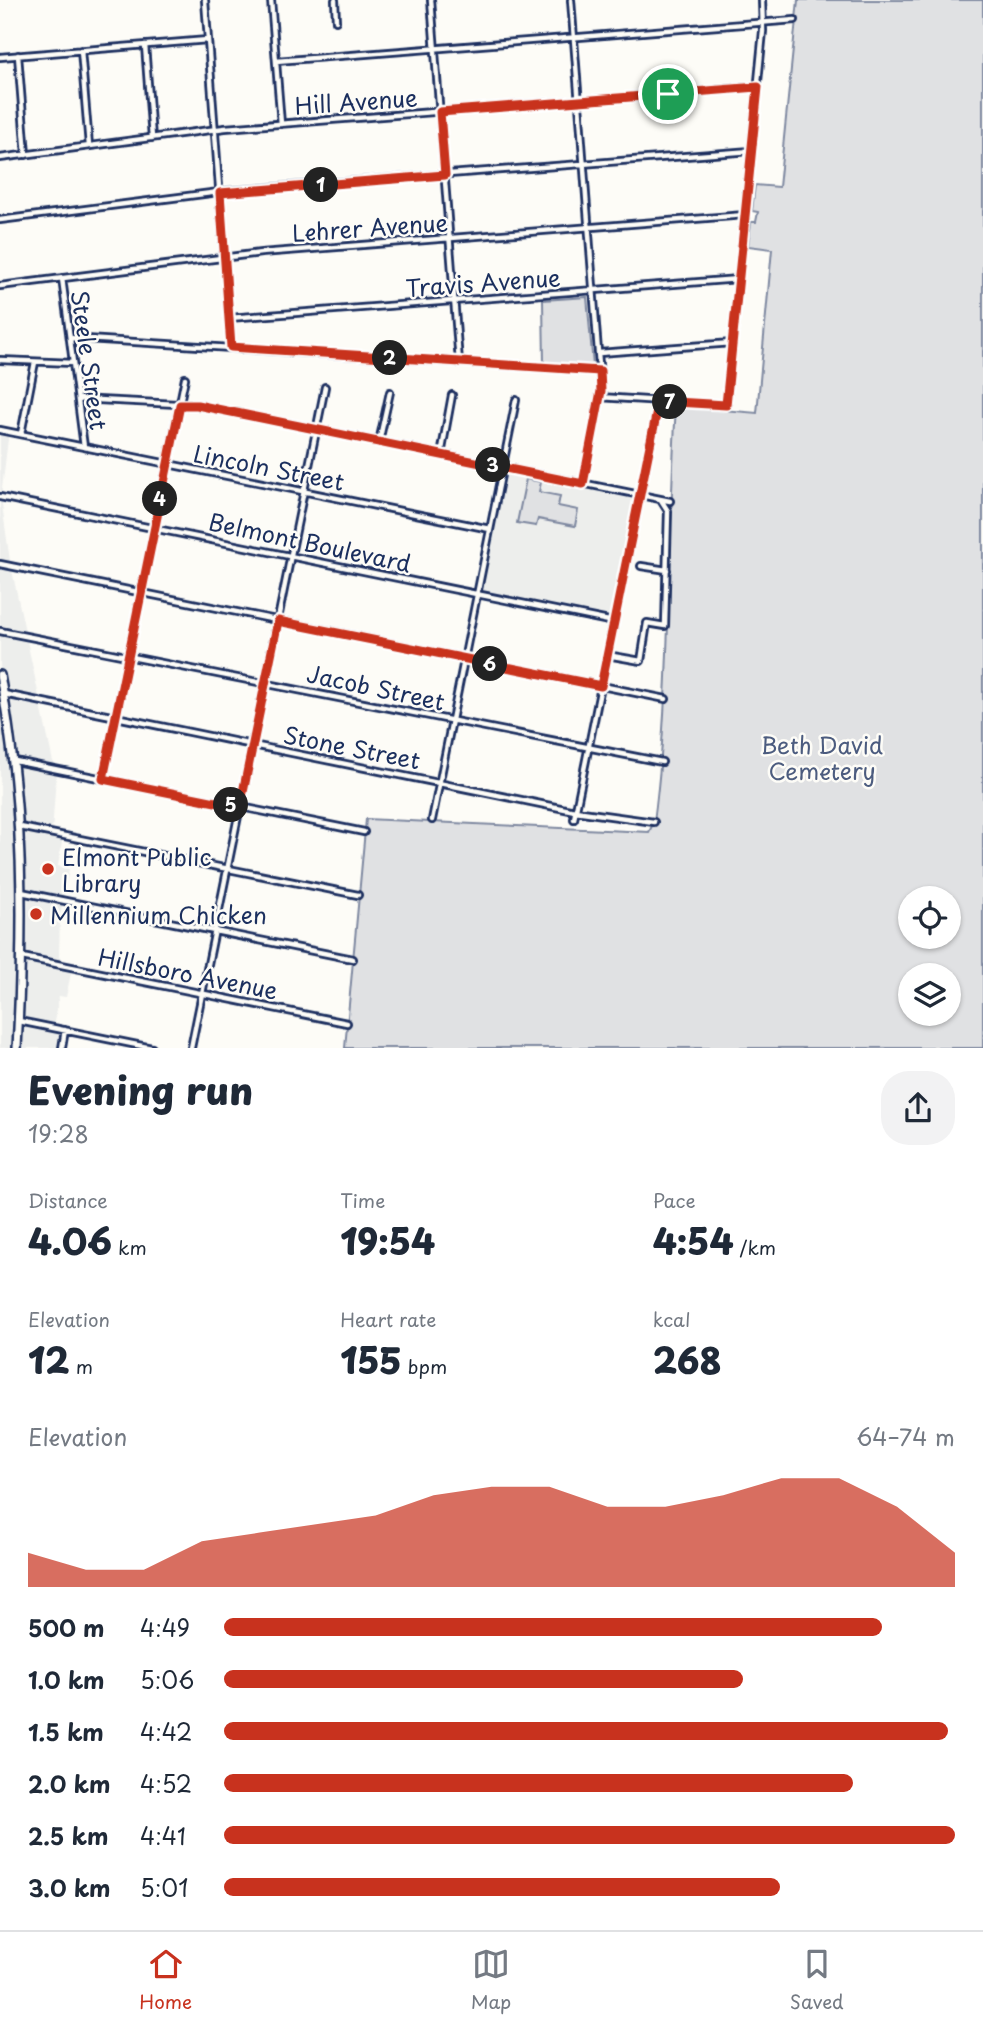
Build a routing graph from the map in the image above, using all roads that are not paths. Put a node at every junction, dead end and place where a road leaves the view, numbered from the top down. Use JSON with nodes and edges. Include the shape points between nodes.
{"nodes":[{"id":1,"x":205,"y":0,"type":"edge"},
{"id":2,"x":271,"y":0,"type":"edge"},
{"id":3,"x":335,"y":0,"type":"edge"},
{"id":4,"x":431,"y":0,"type":"edge"},
{"id":5,"x":571,"y":0,"type":"edge"},
{"id":6,"x":762,"y":0,"type":"edge"},
{"id":7,"x":795,"y":20,"type":"dead end"},
{"id":8,"x":337,"y":21,"type":"dead end"},
{"id":9,"x":763,"y":23,"type":"junction"},
{"id":10,"x":574,"y":38,"type":"junction"},
{"id":11,"x":208,"y":40,"type":"junction"},
{"id":12,"x":145,"y":45,"type":"junction"},
{"id":13,"x":435,"y":49,"type":"junction"},
{"id":14,"x":81,"y":50,"type":"junction"},
{"id":15,"x":18,"y":55,"type":"junction"},
{"id":16,"x":0,"y":57,"type":"edge"},
{"id":17,"x":276,"y":61,"type":"junction"},
{"id":18,"x":758,"y":87,"type":"junction"},
{"id":19,"x":579,"y":101,"type":"junction"},
{"id":20,"x":440,"y":112,"type":"junction"},
{"id":21,"x":281,"y":124,"type":"junction"},
{"id":22,"x":215,"y":130,"type":"junction"},
{"id":23,"x":152,"y":138,"type":"junction"},
{"id":24,"x":89,"y":146,"type":"junction"},
{"id":25,"x":751,"y":151,"type":"junction"},
{"id":26,"x":26,"y":155,"type":"junction"},
{"id":27,"x":0,"y":158,"type":"edge"},
{"id":28,"x":584,"y":164,"type":"junction"},
{"id":29,"x":445,"y":175,"type":"junction"},
{"id":30,"x":220,"y":193,"type":"junction"},
{"id":31,"x":745,"y":215,"type":"junction"},
{"id":32,"x":0,"y":220,"type":"edge"},
{"id":33,"x":589,"y":227,"type":"junction"},
{"id":34,"x":450,"y":238,"type":"junction"},
{"id":35,"x":225,"y":256,"type":"junction"},
{"id":36,"x":62,"y":278,"type":"junction"},
{"id":37,"x":738,"y":279,"type":"junction"},
{"id":38,"x":0,"y":286,"type":"edge"},
{"id":39,"x":593,"y":291,"type":"junction"},
{"id":40,"x":454,"y":301,"type":"junction"},
{"id":41,"x":229,"y":318,"type":"junction"},
{"id":42,"x":70,"y":338,"type":"junction"},
{"id":43,"x":732,"y":343,"type":"junction"},
{"id":44,"x":231,"y":347,"type":"junction"},
{"id":45,"x":599,"y":353,"type":"junction"},
{"id":46,"x":0,"y":360,"type":"edge"},
{"id":47,"x":35,"y":362,"type":"junction"},
{"id":48,"x":459,"y":362,"type":"junction"},
{"id":49,"x":73,"y":363,"type":"junction"},
{"id":50,"x":600,"y":371,"type":"junction"},
{"id":51,"x":185,"y":378,"type":"dead end"},
{"id":52,"x":325,"y":387,"type":"dead end"},
{"id":53,"x":390,"y":391,"type":"dead end"},
{"id":54,"x":452,"y":395,"type":"dead end"},
{"id":55,"x":599,"y":397,"type":"junction"},
{"id":56,"x":78,"y":399,"type":"junction"},
{"id":57,"x":516,"y":400,"type":"dead end"},
{"id":58,"x":659,"y":401,"type":"junction"},
{"id":59,"x":180,"y":405,"type":"junction"},
{"id":60,"x":0,"y":429,"type":"edge"},
{"id":61,"x":317,"y":429,"type":"junction"},
{"id":62,"x":21,"y":434,"type":"junction"},
{"id":63,"x":379,"y":442,"type":"junction"},
{"id":64,"x":84,"y":447,"type":"junction"},
{"id":65,"x":441,"y":455,"type":"junction"},
{"id":66,"x":167,"y":464,"type":"junction"},
{"id":67,"x":503,"y":467,"type":"junction"},
{"id":68,"x":583,"y":484,"type":"junction"},
{"id":69,"x":304,"y":491,"type":"junction"},
{"id":70,"x":640,"y":495,"type":"junction"},
{"id":71,"x":0,"y":497,"type":"edge"},
{"id":72,"x":661,"y":499,"type":"junction"},
{"id":73,"x":670,"y":501,"type":"dead end"},
{"id":74,"x":154,"y":528,"type":"junction"},
{"id":75,"x":490,"y":529,"type":"junction"},
{"id":76,"x":291,"y":556,"type":"junction"},
{"id":77,"x":0,"y":564,"type":"edge"},
{"id":78,"x":641,"y":566,"type":"dead end"},
{"id":79,"x":667,"y":570,"type":"junction"},
{"id":80,"x":141,"y":593,"type":"junction"},
{"id":81,"x":477,"y":594,"type":"junction"},
{"id":82,"x":278,"y":621,"type":"junction"},
{"id":83,"x":614,"y":622,"type":"junction"},
{"id":84,"x":0,"y":631,"type":"edge"},
{"id":85,"x":607,"y":654,"type":"junction"},
{"id":86,"x":129,"y":655,"type":"junction"},
{"id":87,"x":464,"y":658,"type":"junction"},
{"id":88,"x":0,"y":675,"type":"edge"},
{"id":89,"x":265,"y":683,"type":"junction"},
{"id":90,"x":601,"y":686,"type":"junction"},
{"id":91,"x":4,"y":694,"type":"junction"},
{"id":92,"x":666,"y":699,"type":"dead end"},
{"id":93,"x":116,"y":717,"type":"junction"},
{"id":94,"x":452,"y":721,"type":"junction"},
{"id":95,"x":252,"y":745,"type":"junction"},
{"id":96,"x":588,"y":748,"type":"junction"},
{"id":97,"x":15,"y":761,"type":"junction"},
{"id":98,"x":662,"y":762,"type":"dead end"},
{"id":99,"x":103,"y":779,"type":"junction"},
{"id":100,"x":439,"y":783,"type":"junction"},
{"id":101,"x":240,"y":807,"type":"junction"},
{"id":102,"x":575,"y":811,"type":"junction"},
{"id":103,"x":574,"y":819,"type":"dead end"},
{"id":104,"x":432,"y":820,"type":"dead end"},
{"id":105,"x":654,"y":822,"type":"dead end"},
{"id":106,"x":20,"y":827,"type":"junction"},
{"id":107,"x":364,"y":832,"type":"dead end"},
{"id":108,"x":228,"y":869,"type":"junction"},
{"id":109,"x":21,"y":892,"type":"junction"},
{"id":110,"x":358,"y":895,"type":"dead end"},
{"id":111,"x":215,"y":931,"type":"junction"},
{"id":112,"x":22,"y":957,"type":"junction"},
{"id":113,"x":353,"y":959,"type":"dead end"},
{"id":114,"x":202,"y":993,"type":"junction"},
{"id":115,"x":18,"y":1021,"type":"junction"},
{"id":116,"x":347,"y":1023,"type":"dead end"},
{"id":117,"x":65,"y":1030,"type":"junction"},
{"id":118,"x":127,"y":1046,"type":"edge"},
{"id":119,"x":17,"y":1048,"type":"edge"},
{"id":120,"x":62,"y":1048,"type":"edge"},
{"id":121,"x":152,"y":1048,"type":"edge"},
{"id":122,"x":191,"y":1048,"type":"edge"}],
"edges":[{"from":1,"to":11,"type":"street"},
{"from":2,"to":17,"type":"street"},
{"from":3,"to":8,"type":"street"},
{"from":4,"to":13,"type":"street"},
{"from":5,"to":10,"type":"street"},
{"from":6,"to":9,"type":"street"},
{"from":7,"to":9,"type":"street"},
{"from":9,"to":10,"type":"street"},
{"from":9,"to":18,"type":"street"},
{"from":10,"to":13,"type":"street"},
{"from":10,"to":19,"type":"street"},
{"from":11,"to":12,"type":"street"},
{"from":11,"to":22,"type":"street"},
{"from":12,"to":14,"type":"street"},
{"from":12,"to":23,"type":"street"},
{"from":13,"to":17,"type":"street"},
{"from":13,"to":20,"type":"street"},
{"from":14,"to":15,"type":"street"},
{"from":14,"to":24,"type":"street"},
{"from":15,"to":16,"type":"street"},
{"from":15,"to":26,"type":"street"},
{"from":17,"to":21,"type":"street"},
{"from":18,"to":19,"type":"street","name":"Hill Avenue"},
{"from":18,"to":25,"type":"street"},
{"from":19,"to":20,"type":"street","name":"Hill Avenue"},
{"from":19,"to":28,"type":"street"},
{"from":20,"to":21,"type":"street","name":"Hill Avenue"},
{"from":20,"to":29,"type":"street"},
{"from":21,"to":22,"type":"street","name":"Hill Avenue"},
{"from":22,"to":23,"type":"street","name":"Hill Avenue"},
{"from":22,"to":30,"type":"street"},
{"from":23,"to":24,"type":"street","name":"Hill Avenue"},
{"from":24,"to":26,"type":"street","name":"Hill Avenue"},
{"from":25,"to":28,"type":"street"},
{"from":25,"to":31,"type":"street"},
{"from":26,"to":27,"type":"street","name":"Hill Avenue"},
{"from":28,"to":29,"type":"street"},
{"from":28,"to":33,"type":"street"},
{"from":29,"to":30,"type":"street"},
{"from":29,"to":34,"type":"street"},
{"from":30,"to":32,"type":"street"},
{"from":30,"to":35,"type":"street"},
{"from":31,"to":33,"type":"street","name":"Lehrer Avenue"},
{"from":31,"to":37,"type":"street"},
{"from":33,"to":34,"type":"street","name":"Lehrer Avenue"},
{"from":33,"to":39,"type":"street"},
{"from":34,"to":35,"type":"street","name":"Lehrer Avenue"},
{"from":34,"to":40,"type":"street"},
{"from":35,"to":36,"type":"street","name":"Lehrer Avenue"},
{"from":35,"to":41,"type":"street"},
{"from":36,"to":38,"type":"street","name":"Lehrer Avenue"},
{"from":36,"to":42,"type":"street","name":"Steele Street"},
{"from":37,"to":39,"type":"street","name":"Travis Avenue"},
{"from":37,"to":43,"type":"street"},
{"from":39,"to":40,"type":"street","name":"Travis Avenue"},
{"from":39,"to":45,"type":"street"},
{"from":40,"to":41,"type":"street","name":"Travis Avenue"},
{"from":40,"to":48,"type":"street"},
{"from":41,"to":44,"type":"street"},
{"from":42,"to":44,"type":"street"},
{"from":42,"to":49,"type":"street","name":"Steele Street"},
{"from":43,"to":45,"type":"street"},
{"from":43,"to":58,"type":"street","via":[[726,405]]},
{"from":44,"to":48,"type":"street"},
{"from":45,"to":50,"type":"street"},
{"from":46,"to":47,"type":"street"},
{"from":47,"to":49,"type":"street"},
{"from":47,"to":62,"type":"street"},
{"from":48,"to":50,"type":"street"},
{"from":49,"to":56,"type":"street","name":"Steele Street"},
{"from":50,"to":55,"type":"street"},
{"from":51,"to":59,"type":"street"},
{"from":52,"to":61,"type":"street"},
{"from":53,"to":63,"type":"street"},
{"from":54,"to":65,"type":"street"},
{"from":55,"to":58,"type":"street"},
{"from":55,"to":68,"type":"street"},
{"from":56,"to":59,"type":"street"},
{"from":56,"to":64,"type":"street","name":"Steele Street"},
{"from":57,"to":67,"type":"street"},
{"from":58,"to":70,"type":"street"},
{"from":59,"to":61,"type":"street"},
{"from":59,"to":66,"type":"street"},
{"from":60,"to":62,"type":"street","name":"Lincoln Street"},
{"from":61,"to":63,"type":"street"},
{"from":61,"to":69,"type":"street"},
{"from":62,"to":64,"type":"street","name":"Lincoln Street"},
{"from":63,"to":65,"type":"street"},
{"from":64,"to":66,"type":"street","name":"Lincoln Street"},
{"from":65,"to":67,"type":"street"},
{"from":66,"to":69,"type":"street","name":"Lincoln Street"},
{"from":66,"to":74,"type":"street"},
{"from":67,"to":68,"type":"street"},
{"from":67,"to":75,"type":"street"},
{"from":68,"to":70,"type":"street"},
{"from":69,"to":75,"type":"street","name":"Lincoln Street"},
{"from":69,"to":76,"type":"street"},
{"from":70,"to":72,"type":"street"},
{"from":70,"to":83,"type":"street"},
{"from":71,"to":74,"type":"street","name":"Belmont Boulevard"},
{"from":72,"to":73,"type":"street"},
{"from":72,"to":79,"type":"street","via":[[668,510]]},
{"from":74,"to":76,"type":"street","name":"Belmont Boulevard"},
{"from":74,"to":80,"type":"street"},
{"from":75,"to":81,"type":"street"},
{"from":76,"to":81,"type":"street","name":"Belmont Boulevard"},
{"from":76,"to":82,"type":"street"},
{"from":77,"to":80,"type":"street"},
{"from":78,"to":79,"type":"street"},
{"from":79,"to":85,"type":"street","via":[[665,626],[646,623],[641,661]]},
{"from":80,"to":82,"type":"street"},
{"from":80,"to":86,"type":"street"},
{"from":81,"to":83,"type":"street","name":"Belmont Boulevard"},
{"from":81,"to":87,"type":"street"},
{"from":82,"to":87,"type":"street"},
{"from":82,"to":89,"type":"street"},
{"from":83,"to":85,"type":"street"},
{"from":84,"to":86,"type":"street","name":"Jacob Street"},
{"from":85,"to":90,"type":"street"},
{"from":86,"to":89,"type":"street","name":"Jacob Street"},
{"from":86,"to":93,"type":"street"},
{"from":87,"to":90,"type":"street"},
{"from":87,"to":94,"type":"street"},
{"from":88,"to":91,"type":"main road"},
{"from":89,"to":94,"type":"street","name":"Jacob Street"},
{"from":89,"to":95,"type":"street"},
{"from":90,"to":92,"type":"street"},
{"from":90,"to":96,"type":"street"},
{"from":91,"to":93,"type":"street","name":"Stone Street"},
{"from":91,"to":97,"type":"main road"},
{"from":93,"to":95,"type":"street","name":"Stone Street"},
{"from":93,"to":99,"type":"street"},
{"from":94,"to":96,"type":"street","name":"Jacob Street"},
{"from":94,"to":100,"type":"street"},
{"from":95,"to":100,"type":"street","name":"Stone Street"},
{"from":95,"to":101,"type":"street"},
{"from":96,"to":98,"type":"street","name":"Jacob Street"},
{"from":96,"to":102,"type":"street"},
{"from":97,"to":99,"type":"street"},
{"from":97,"to":106,"type":"main road"},
{"from":99,"to":101,"type":"street"},
{"from":100,"to":102,"type":"street","name":"Stone Street"},
{"from":100,"to":104,"type":"street"},
{"from":101,"to":107,"type":"street"},
{"from":101,"to":108,"type":"street"},
{"from":102,"to":103,"type":"street"},
{"from":102,"to":105,"type":"street","name":"Stone Street"},
{"from":106,"to":108,"type":"street"},
{"from":106,"to":109,"type":"main road"},
{"from":108,"to":110,"type":"street"},
{"from":108,"to":111,"type":"street"},
{"from":109,"to":111,"type":"street"},
{"from":109,"to":112,"type":"main road"},
{"from":111,"to":113,"type":"street"},
{"from":111,"to":114,"type":"street"},
{"from":112,"to":114,"type":"street","name":"Hillsboro Avenue"},
{"from":112,"to":115,"type":"main road"},
{"from":114,"to":116,"type":"street","name":"Hillsboro Avenue"},
{"from":114,"to":122,"type":"street"},
{"from":115,"to":117,"type":"street"},
{"from":115,"to":119,"type":"main road"},
{"from":117,"to":118,"type":"street"},
{"from":117,"to":120,"type":"street"},
{"from":118,"to":121,"type":"street"}]}
